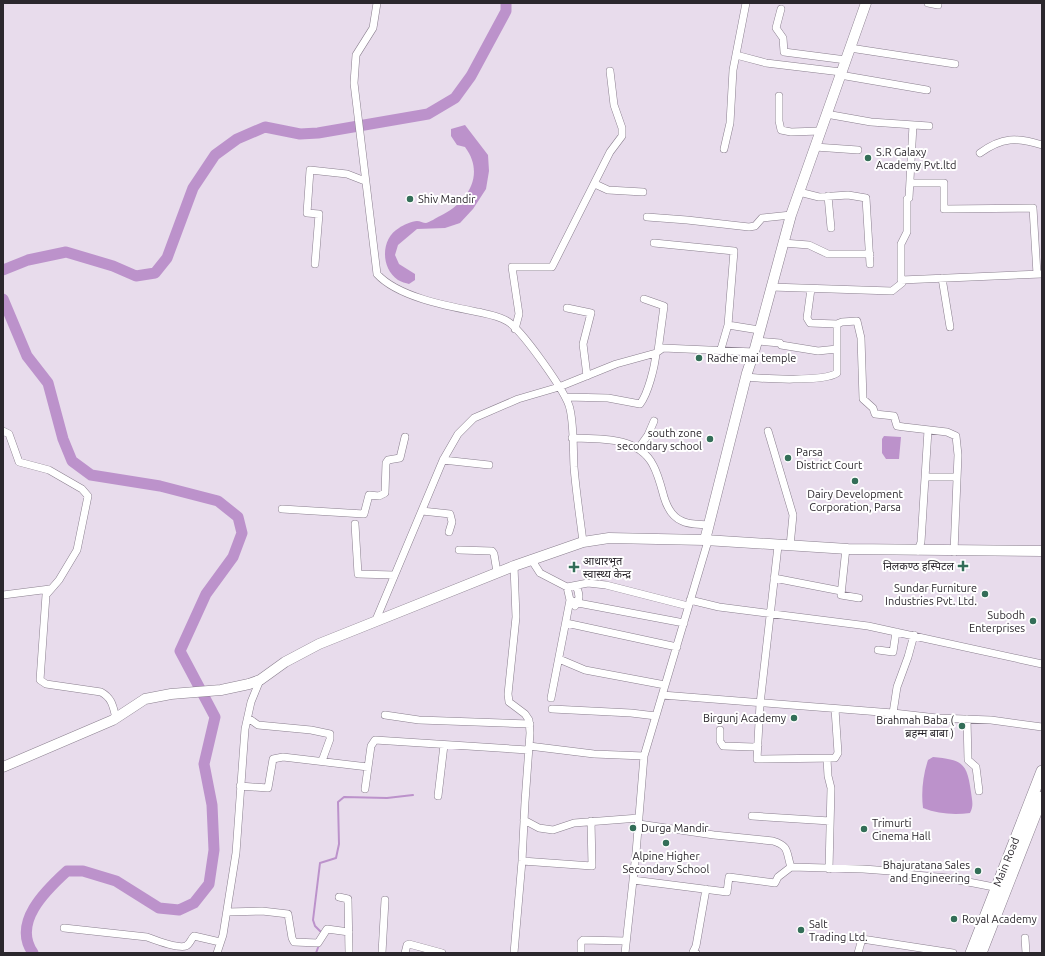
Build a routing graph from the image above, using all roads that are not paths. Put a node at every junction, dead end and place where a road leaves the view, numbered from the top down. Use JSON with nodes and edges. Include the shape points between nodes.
{"nodes":[{"id":1,"x":377,"y":3,"type":"edge"},
{"id":2,"x":746,"y":3,"type":"edge"},
{"id":3,"x":866,"y":3,"type":"edge"},
{"id":4,"x":928,"y":3,"type":"edge"},
{"id":5,"x":938,"y":5,"type":"dead end"},
{"id":6,"x":781,"y":9,"type":"dead end"},
{"id":7,"x":850,"y":48,"type":"junction"},
{"id":8,"x":736,"y":55,"type":"junction"},
{"id":9,"x":846,"y":60,"type":"junction"},
{"id":10,"x":955,"y":64,"type":"dead end"},
{"id":11,"x":610,"y":71,"type":"dead end"},
{"id":12,"x":841,"y":73,"type":"junction"},
{"id":13,"x":927,"y":90,"type":"dead end"},
{"id":14,"x":780,"y":96,"type":"dead end"},
{"id":15,"x":826,"y":114,"type":"junction"},
{"id":16,"x":914,"y":125,"type":"junction"},
{"id":17,"x":929,"y":126,"type":"dead end"},
{"id":18,"x":820,"y":131,"type":"junction"},
{"id":19,"x":1042,"y":145,"type":"edge"},
{"id":20,"x":815,"y":147,"type":"junction"},
{"id":21,"x":724,"y":149,"type":"dead end"},
{"id":22,"x":858,"y":150,"type":"dead end"},
{"id":23,"x":980,"y":153,"type":"dead end"},
{"id":24,"x":365,"y":181,"type":"junction"},
{"id":25,"x":910,"y":183,"type":"junction"},
{"id":26,"x":595,"y":184,"type":"junction"},
{"id":27,"x":644,"y":192,"type":"dead end"},
{"id":28,"x":799,"y":192,"type":"junction"},
{"id":29,"x":828,"y":196,"type":"junction"},
{"id":30,"x":791,"y":215,"type":"junction"},
{"id":31,"x":646,"y":217,"type":"dead end"},
{"id":32,"x":831,"y":228,"type":"dead end"},
{"id":33,"x":654,"y":243,"type":"dead end"},
{"id":34,"x":783,"y":243,"type":"junction"},
{"id":35,"x":870,"y":254,"type":"junction"},
{"id":36,"x":314,"y":264,"type":"dead end"},
{"id":37,"x":870,"y":264,"type":"dead end"},
{"id":38,"x":1039,"y":274,"type":"edge"},
{"id":39,"x":942,"y":278,"type":"junction"},
{"id":40,"x":901,"y":280,"type":"junction"},
{"id":41,"x":771,"y":287,"type":"junction"},
{"id":42,"x":811,"y":289,"type":"junction"},
{"id":43,"x":644,"y":299,"type":"dead end"},
{"id":44,"x":567,"y":308,"type":"dead end"},
{"id":45,"x":837,"y":324,"type":"junction"},
{"id":46,"x":728,"y":325,"type":"junction"},
{"id":47,"x":950,"y":327,"type":"dead end"},
{"id":48,"x":515,"y":329,"type":"junction"},
{"id":49,"x":759,"y":330,"type":"junction"},
{"id":50,"x":757,"y":342,"type":"junction"},
{"id":51,"x":721,"y":349,"type":"junction"},
{"id":52,"x":837,"y":349,"type":"junction"},
{"id":53,"x":657,"y":352,"type":"junction"},
{"id":54,"x":754,"y":352,"type":"junction"},
{"id":55,"x":587,"y":376,"type":"junction"},
{"id":56,"x":746,"y":378,"type":"junction"},
{"id":57,"x":559,"y":388,"type":"junction"},
{"id":58,"x":566,"y":397,"type":"junction"},
{"id":59,"x":654,"y":420,"type":"dead end"},
{"id":60,"x":928,"y":430,"type":"junction"},
{"id":61,"x":3,"y":431,"type":"edge"},
{"id":62,"x":768,"y":431,"type":"dead end"},
{"id":63,"x":405,"y":436,"type":"dead end"},
{"id":64,"x":572,"y":438,"type":"junction"},
{"id":65,"x":638,"y":449,"type":"junction"},
{"id":66,"x":443,"y":460,"type":"junction"},
{"id":67,"x":489,"y":465,"type":"dead end"},
{"id":68,"x":957,"y":477,"type":"junction"},
{"id":69,"x":925,"y":478,"type":"junction"},
{"id":70,"x":282,"y":509,"type":"dead end"},
{"id":71,"x":422,"y":511,"type":"junction"},
{"id":72,"x":355,"y":524,"type":"dead end"},
{"id":73,"x":709,"y":525,"type":"junction"},
{"id":74,"x":449,"y":532,"type":"dead end"},
{"id":75,"x":706,"y":541,"type":"junction"},
{"id":76,"x":583,"y":542,"type":"junction"},
{"id":77,"x":778,"y":546,"type":"junction"},
{"id":78,"x":790,"y":546,"type":"junction"},
{"id":79,"x":846,"y":548,"type":"junction"},
{"id":80,"x":459,"y":550,"type":"dead end"},
{"id":81,"x":918,"y":551,"type":"junction"},
{"id":82,"x":1042,"y":551,"type":"edge"},
{"id":83,"x":954,"y":552,"type":"junction"},
{"id":84,"x":531,"y":559,"type":"junction"},
{"id":85,"x":514,"y":566,"type":"junction"},
{"id":86,"x":497,"y":572,"type":"junction"},
{"id":87,"x":394,"y":575,"type":"junction"},
{"id":88,"x":774,"y":578,"type":"junction"},
{"id":89,"x":576,"y":586,"type":"junction"},
{"id":90,"x":567,"y":587,"type":"junction"},
{"id":91,"x":50,"y":589,"type":"junction"},
{"id":92,"x":841,"y":591,"type":"junction"},
{"id":93,"x":3,"y":595,"type":"edge"},
{"id":94,"x":859,"y":598,"type":"dead end"},
{"id":95,"x":570,"y":600,"type":"junction"},
{"id":96,"x":578,"y":603,"type":"junction"},
{"id":97,"x":689,"y":603,"type":"junction"},
{"id":98,"x":568,"y":614,"type":"junction"},
{"id":99,"x":770,"y":614,"type":"junction"},
{"id":100,"x":375,"y":622,"type":"junction"},
{"id":101,"x":566,"y":623,"type":"junction"},
{"id":102,"x":684,"y":623,"type":"junction"},
{"id":103,"x":896,"y":632,"type":"junction"},
{"id":104,"x":914,"y":635,"type":"junction"},
{"id":105,"x":677,"y":647,"type":"junction"},
{"id":106,"x":878,"y":650,"type":"dead end"},
{"id":107,"x":559,"y":659,"type":"junction"},
{"id":108,"x":1042,"y":664,"type":"edge"},
{"id":109,"x":260,"y":680,"type":"junction"},
{"id":110,"x":665,"y":685,"type":"junction"},
{"id":111,"x":662,"y":695,"type":"junction"},
{"id":112,"x":551,"y":698,"type":"dead end"},
{"id":113,"x":760,"y":704,"type":"junction"},
{"id":114,"x":552,"y":708,"type":"dead end"},
{"id":115,"x":835,"y":709,"type":"junction"},
{"id":116,"x":893,"y":713,"type":"junction"},
{"id":117,"x":385,"y":715,"type":"dead end"},
{"id":118,"x":656,"y":716,"type":"junction"},
{"id":119,"x":116,"y":718,"type":"junction"},
{"id":120,"x":248,"y":718,"type":"junction"},
{"id":121,"x":967,"y":720,"type":"junction"},
{"id":122,"x":530,"y":724,"type":"junction"},
{"id":123,"x":1042,"y":727,"type":"edge"},
{"id":124,"x":720,"y":730,"type":"dead end"},
{"id":125,"x":444,"y":745,"type":"junction"},
{"id":126,"x":758,"y":745,"type":"junction"},
{"id":127,"x":529,"y":748,"type":"junction"},
{"id":128,"x":644,"y":756,"type":"junction"},
{"id":129,"x":827,"y":759,"type":"junction"},
{"id":130,"x":322,"y":761,"type":"junction"},
{"id":131,"x":3,"y":766,"type":"edge"},
{"id":132,"x":368,"y":767,"type":"junction"},
{"id":133,"x":1042,"y":771,"type":"edge"},
{"id":134,"x":240,"y":786,"type":"junction"},
{"id":135,"x":365,"y":789,"type":"dead end"},
{"id":136,"x":979,"y":791,"type":"dead end"},
{"id":137,"x":438,"y":796,"type":"dead end"},
{"id":138,"x":1039,"y":799,"type":"edge"},
{"id":139,"x":752,"y":816,"type":"dead end"},
{"id":140,"x":524,"y":820,"type":"junction"},
{"id":141,"x":591,"y":821,"type":"junction"},
{"id":142,"x":639,"y":821,"type":"junction"},
{"id":143,"x":830,"y":821,"type":"junction"},
{"id":144,"x":522,"y":861,"type":"junction"},
{"id":145,"x":791,"y":867,"type":"junction"},
{"id":146,"x":829,"y":869,"type":"junction"},
{"id":147,"x":633,"y":880,"type":"junction"},
{"id":148,"x":1001,"y":888,"type":"junction"},
{"id":149,"x":706,"y":889,"type":"junction"},
{"id":150,"x":339,"y":897,"type":"dead end"},
{"id":151,"x":385,"y":900,"type":"dead end"},
{"id":152,"x":227,"y":912,"type":"junction"},
{"id":153,"x":64,"y":928,"type":"dead end"},
{"id":154,"x":348,"y":932,"type":"junction"},
{"id":155,"x":1025,"y":938,"type":"dead end"},
{"id":156,"x":626,"y":941,"type":"junction"},
{"id":157,"x":220,"y":942,"type":"junction"},
{"id":158,"x":217,"y":953,"type":"edge"},
{"id":159,"x":349,"y":953,"type":"edge"},
{"id":160,"x":382,"y":953,"type":"edge"},
{"id":161,"x":405,"y":953,"type":"edge"},
{"id":162,"x":442,"y":953,"type":"edge"},
{"id":163,"x":514,"y":953,"type":"edge"},
{"id":164,"x":581,"y":953,"type":"edge"},
{"id":165,"x":624,"y":953,"type":"edge"},
{"id":166,"x":696,"y":953,"type":"edge"},
{"id":167,"x":858,"y":953,"type":"edge"},
{"id":168,"x":953,"y":953,"type":"edge"},
{"id":169,"x":971,"y":953,"type":"edge"},
{"id":170,"x":981,"y":953,"type":"edge"},
{"id":171,"x":1026,"y":953,"type":"edge"}],
"edges":[{"from":1,"to":24,"type":"street","via":[[373,28],[356,55],[354,83]]},
{"from":2,"to":8,"type":"street"},
{"from":3,"to":7,"type":"main road"},
{"from":4,"to":5,"type":"street"},
{"from":6,"to":9,"type":"street","via":[[776,28],[783,38],[784,52]]},
{"from":7,"to":9,"type":"main road"},
{"from":7,"to":10,"type":"street"},
{"from":8,"to":12,"type":"street","via":[[766,63]]},
{"from":8,"to":21,"type":"street","via":[[730,123]]},
{"from":9,"to":12,"type":"main road"},
{"from":11,"to":26,"type":"street","via":[[614,105],[622,136],[610,152]]},
{"from":12,"to":13,"type":"street"},
{"from":12,"to":15,"type":"main road"},
{"from":14,"to":18,"type":"street","via":[[781,130]]},
{"from":15,"to":16,"type":"street","via":[[871,122]]},
{"from":15,"to":18,"type":"main road"},
{"from":16,"to":17,"type":"street"},
{"from":16,"to":25,"type":"street"},
{"from":18,"to":20,"type":"main road"},
{"from":19,"to":23,"type":"street","via":[[1021,140],[1005,141],[994,143]]},
{"from":20,"to":22,"type":"street"},
{"from":20,"to":28,"type":"main road"},
{"from":24,"to":36,"type":"street","via":[[347,174],[310,170],[307,213],[320,214]]},
{"from":24,"to":48,"type":"street","via":[[374,265],[377,274],[385,283],[446,306],[488,314],[507,321]]},
{"from":25,"to":38,"type":"street","via":[[944,183],[944,209],[1033,208]]},
{"from":25,"to":40,"type":"street","via":[[909,198],[906,199],[907,232],[901,244]]},
{"from":26,"to":27,"type":"street","via":[[608,190]]},
{"from":26,"to":48,"type":"street","via":[[552,267],[512,267],[519,314]]},
{"from":28,"to":29,"type":"street","via":[[819,197]]},
{"from":28,"to":30,"type":"main road"},
{"from":29,"to":32,"type":"street"},
{"from":29,"to":35,"type":"street","via":[[848,195],[866,198]]},
{"from":30,"to":31,"type":"street","via":[[762,218],[755,226],[750,227]]},
{"from":30,"to":34,"type":"main road"},
{"from":33,"to":46,"type":"street","via":[[734,251]]},
{"from":34,"to":35,"type":"street","via":[[809,245],[828,254]]},
{"from":34,"to":41,"type":"main road"},
{"from":35,"to":37,"type":"street"},
{"from":38,"to":39,"type":"street"},
{"from":39,"to":40,"type":"street"},
{"from":39,"to":47,"type":"street"},
{"from":40,"to":42,"type":"street","via":[[902,283],[892,291]]},
{"from":41,"to":42,"type":"street"},
{"from":41,"to":49,"type":"main road"},
{"from":42,"to":45,"type":"street","via":[[807,318],[810,323]]},
{"from":43,"to":53,"type":"street","via":[[664,306]]},
{"from":44,"to":55,"type":"street","via":[[591,313],[584,344]]},
{"from":45,"to":52,"type":"street"},
{"from":45,"to":60,"type":"street","via":[[857,321],[861,338],[862,399],[873,408],[875,414],[894,416],[898,426]]},
{"from":46,"to":49,"type":"street"},
{"from":46,"to":51,"type":"street"},
{"from":48,"to":57,"type":"street"},
{"from":49,"to":50,"type":"main road"},
{"from":50,"to":52,"type":"street","via":[[780,343],[818,351]]},
{"from":50,"to":54,"type":"main road"},
{"from":51,"to":53,"type":"street","via":[[663,348]]},
{"from":51,"to":54,"type":"street"},
{"from":52,"to":56,"type":"street","via":[[836,374],[823,378]]},
{"from":53,"to":55,"type":"street"},
{"from":53,"to":58,"type":"street","via":[[652,376],[640,404],[608,398]]},
{"from":54,"to":56,"type":"main road"},
{"from":55,"to":57,"type":"street"},
{"from":56,"to":73,"type":"main road"},
{"from":57,"to":58,"type":"street"},
{"from":57,"to":66,"type":"street","via":[[518,399],[474,418],[458,434]]},
{"from":58,"to":64,"type":"street","via":[[570,410]]},
{"from":59,"to":65,"type":"street"},
{"from":60,"to":68,"type":"street","via":[[956,436]]},
{"from":60,"to":69,"type":"street"},
{"from":61,"to":91,"type":"street","via":[[9,434],[19,462],[49,470],[82,489],[88,496],[77,550],[63,574]]},
{"from":62,"to":78,"type":"street","via":[[793,515]]},
{"from":63,"to":70,"type":"street","via":[[400,458],[388,460],[386,463],[385,493],[379,496],[369,495],[364,514]]},
{"from":64,"to":65,"type":"street","via":[[606,438]]},
{"from":64,"to":76,"type":"street"},
{"from":65,"to":73,"type":"street","via":[[653,464],[667,506],[673,515],[682,521]]},
{"from":66,"to":67,"type":"street"},
{"from":66,"to":71,"type":"street"},
{"from":68,"to":69,"type":"street"},
{"from":68,"to":83,"type":"street"},
{"from":69,"to":81,"type":"street","via":[[921,542]]},
{"from":71,"to":74,"type":"street","via":[[450,514],[452,522]]},
{"from":71,"to":87,"type":"street"},
{"from":72,"to":87,"type":"street","via":[[358,574]]},
{"from":73,"to":75,"type":"main road"},
{"from":75,"to":76,"type":"main road","via":[[609,538]]},
{"from":75,"to":77,"type":"main road"},
{"from":75,"to":97,"type":"street"},
{"from":76,"to":84,"type":"main road"},
{"from":77,"to":78,"type":"main road"},
{"from":77,"to":88,"type":"street"},
{"from":78,"to":79,"type":"main road"},
{"from":79,"to":81,"type":"main road"},
{"from":79,"to":92,"type":"street"},
{"from":80,"to":86,"type":"street","via":[[492,551]]},
{"from":81,"to":83,"type":"main road"},
{"from":82,"to":83,"type":"main road"},
{"from":84,"to":85,"type":"main road"},
{"from":84,"to":90,"type":"street","via":[[540,573]]},
{"from":85,"to":86,"type":"main road"},
{"from":85,"to":122,"type":"street","via":[[516,617],[508,694],[509,702],[525,714]]},
{"from":86,"to":100,"type":"main road"},
{"from":87,"to":100,"type":"street"},
{"from":88,"to":92,"type":"street"},
{"from":88,"to":99,"type":"street"},
{"from":89,"to":90,"type":"street"},
{"from":89,"to":96,"type":"street","via":[[579,592]]},
{"from":89,"to":97,"type":"street","via":[[588,583],[606,585]]},
{"from":90,"to":95,"type":"street"},
{"from":91,"to":93,"type":"street"},
{"from":91,"to":119,"type":"street","via":[[45,602],[40,680],[46,684],[101,692],[112,702]]},
{"from":92,"to":94,"type":"street","via":[[841,595]]},
{"from":95,"to":96,"type":"street"},
{"from":95,"to":98,"type":"street"},
{"from":96,"to":98,"type":"street"},
{"from":96,"to":102,"type":"street"},
{"from":97,"to":99,"type":"street"},
{"from":97,"to":102,"type":"street"},
{"from":98,"to":101,"type":"street"},
{"from":99,"to":103,"type":"street"},
{"from":99,"to":113,"type":"street"},
{"from":100,"to":109,"type":"main road","via":[[319,644]]},
{"from":101,"to":105,"type":"street"},
{"from":101,"to":107,"type":"street"},
{"from":102,"to":105,"type":"street"},
{"from":103,"to":104,"type":"street"},
{"from":103,"to":106,"type":"street","via":[[893,652]]},
{"from":104,"to":108,"type":"street"},
{"from":104,"to":116,"type":"street","via":[[896,687]]},
{"from":105,"to":110,"type":"street"},
{"from":107,"to":110,"type":"street","via":[[585,670]]},
{"from":107,"to":112,"type":"street"},
{"from":109,"to":119,"type":"main road","via":[[221,690],[145,699]]},
{"from":109,"to":120,"type":"street"},
{"from":110,"to":111,"type":"street"},
{"from":111,"to":113,"type":"street"},
{"from":111,"to":118,"type":"street"},
{"from":113,"to":115,"type":"street"},
{"from":113,"to":126,"type":"street"},
{"from":114,"to":118,"type":"street"},
{"from":115,"to":116,"type":"street"},
{"from":115,"to":129,"type":"street","via":[[838,753],[835,758]]},
{"from":116,"to":121,"type":"street"},
{"from":117,"to":122,"type":"street","via":[[419,720]]},
{"from":118,"to":128,"type":"street"},
{"from":119,"to":131,"type":"main road"},
{"from":120,"to":130,"type":"street","via":[[258,725],[330,734]]},
{"from":120,"to":134,"type":"street"},
{"from":121,"to":123,"type":"street"},
{"from":121,"to":136,"type":"street","via":[[968,760],[976,767]]},
{"from":122,"to":127,"type":"street"},
{"from":124,"to":126,"type":"street","via":[[720,741],[723,746]]},
{"from":125,"to":127,"type":"street"},
{"from":125,"to":132,"type":"street","via":[[375,740],[371,746]]},
{"from":125,"to":137,"type":"street"},
{"from":126,"to":129,"type":"street","via":[[757,759]]},
{"from":127,"to":128,"type":"street"},
{"from":127,"to":140,"type":"street"},
{"from":128,"to":142,"type":"street"},
{"from":129,"to":143,"type":"street","via":[[831,788]]},
{"from":130,"to":132,"type":"street"},
{"from":130,"to":134,"type":"street","via":[[289,757],[273,760],[268,788]]},
{"from":132,"to":135,"type":"street"},
{"from":133,"to":138,"type":"main road","name":"Main Road"},
{"from":134,"to":152,"type":"street","via":[[236,853]]},
{"from":138,"to":148,"type":"main road","name":"Main Road"},
{"from":139,"to":143,"type":"street"},
{"from":140,"to":141,"type":"street","via":[[539,828],[554,830],[574,823]]},
{"from":140,"to":144,"type":"street"},
{"from":141,"to":142,"type":"street"},
{"from":141,"to":144,"type":"street","via":[[592,866]]},
{"from":142,"to":145,"type":"street","via":[[714,835],[781,843],[786,848]]},
{"from":142,"to":147,"type":"street"},
{"from":143,"to":146,"type":"street"},
{"from":144,"to":163,"type":"street"},
{"from":145,"to":146,"type":"street"},
{"from":145,"to":149,"type":"street","via":[[778,877],[775,883],[729,877],[727,892]]},
{"from":146,"to":148,"type":"street","via":[[904,872]]},
{"from":147,"to":149,"type":"street"},
{"from":147,"to":156,"type":"street"},
{"from":148,"to":169,"type":"main road","name":"Main Road"},
{"from":148,"to":170,"type":"main road","name":"Main Road"},
{"from":149,"to":166,"type":"street","via":[[693,952]]},
{"from":150,"to":154,"type":"street","via":[[348,899]]},
{"from":151,"to":160,"type":"street"},
{"from":152,"to":154,"type":"street","via":[[262,911],[288,914],[294,942],[318,943],[327,929]]},
{"from":152,"to":157,"type":"street"},
{"from":153,"to":157,"type":"street","via":[[147,937],[183,947],[189,944],[194,936]]},
{"from":154,"to":159,"type":"street"},
{"from":155,"to":171,"type":"street"},
{"from":156,"to":164,"type":"street","via":[[583,940]]},
{"from":156,"to":165,"type":"street"},
{"from":157,"to":158,"type":"street"},
{"from":161,"to":162,"type":"street","via":[[409,944]]},
{"from":167,"to":168,"type":"street","via":[[862,939]]}]}
